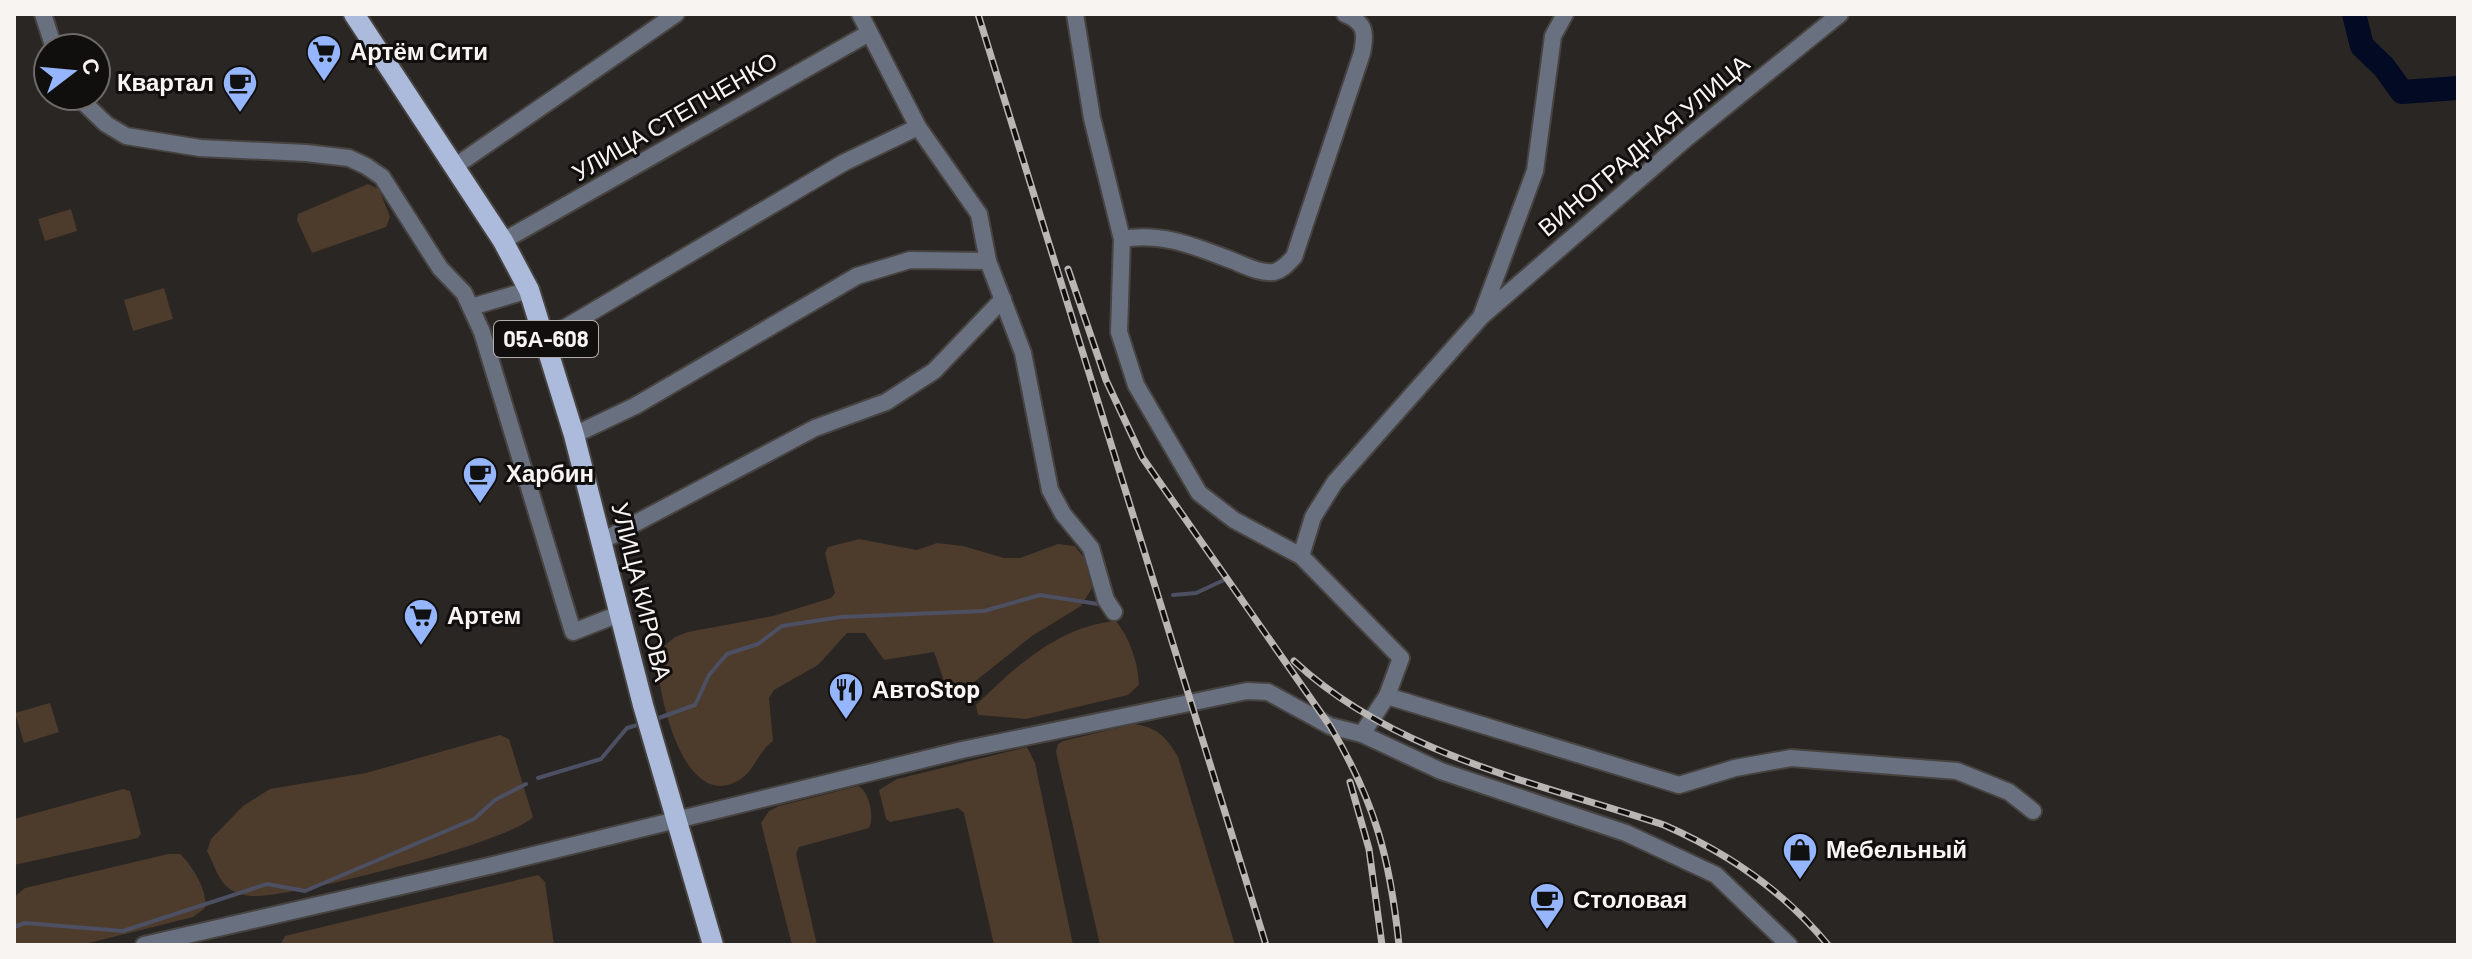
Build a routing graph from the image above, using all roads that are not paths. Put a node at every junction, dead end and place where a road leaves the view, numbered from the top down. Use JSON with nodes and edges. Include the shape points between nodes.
{"nodes":[{"id":1,"x":354,"y":14,"type":"edge"},
{"id":2,"x":676,"y":14,"type":"edge"},
{"id":3,"x":860,"y":14,"type":"edge"},
{"id":4,"x":1075,"y":14,"type":"edge"},
{"id":5,"x":1345,"y":14,"type":"edge"},
{"id":6,"x":1565,"y":14,"type":"edge"},
{"id":7,"x":1840,"y":14,"type":"edge"},
{"id":8,"x":869,"y":33,"type":"junction"},
{"id":9,"x":94,"y":112,"type":"edge"},
{"id":10,"x":918,"y":127,"type":"junction"},
{"id":11,"x":454,"y":167,"type":"junction"},
{"id":12,"x":1122,"y":239,"type":"junction"},
{"id":13,"x":503,"y":241,"type":"junction"},
{"id":14,"x":988,"y":261,"type":"junction"},
{"id":15,"x":529,"y":290,"type":"junction"},
{"id":16,"x":1003,"y":299,"type":"junction"},
{"id":17,"x":471,"y":307,"type":"junction"},
{"id":18,"x":1481,"y":317,"type":"junction"},
{"id":19,"x":546,"y":339,"type":"junction"},
{"id":20,"x":574,"y":435,"type":"junction"},
{"id":21,"x":602,"y":541,"type":"junction"},
{"id":22,"x":1301,"y":556,"type":"junction"},
{"id":23,"x":1114,"y":612,"type":"dead end"},
{"id":24,"x":619,"y":614,"type":"junction"},
{"id":25,"x":1387,"y":696,"type":"junction"},
{"id":26,"x":1362,"y":734,"type":"junction"},
{"id":27,"x":2033,"y":811,"type":"dead end"},
{"id":28,"x":676,"y":818,"type":"junction"},
{"id":29,"x":144,"y":945,"type":"edge"},
{"id":30,"x":713,"y":945,"type":"edge"},
{"id":31,"x":1789,"y":945,"type":"edge"}],
"edges":[{"from":1,"to":11,"type":"main road","name":"УЛИЦА КИРОВА","number":"05А-608"},
{"from":2,"to":11,"type":"street"},
{"from":3,"to":8,"type":"street"},
{"from":4,"to":12,"type":"street","via":[[1092,118]]},
{"from":5,"to":12,"type":"street","via":[[1362,24],[1366,34],[1294,257],[1275,272],[1260,271],[1149,234]]},
{"from":6,"to":18,"type":"street","name":"ВИНОГРАДНАЯ УЛИЦА","via":[[1553,36],[1535,171]]},
{"from":7,"to":18,"type":"street","name":"ВИНОГРАДНАЯ УЛИЦА","via":[[1688,137]]},
{"from":8,"to":10,"type":"street"},
{"from":8,"to":13,"type":"street","name":"УЛИЦА СТЕПЧЕНКО"},
{"from":9,"to":17,"type":"street","via":[[126,136],[200,148],[349,158],[366,166],[382,177]]},
{"from":10,"to":14,"type":"street","via":[[979,214]]},
{"from":10,"to":19,"type":"street","via":[[843,163]]},
{"from":11,"to":13,"type":"main road","name":"УЛИЦА КИРОВА","number":"05А-608"},
{"from":12,"to":22,"type":"street","via":[[1119,332],[1136,385],[1163,434],[1199,493],[1234,520]]},
{"from":13,"to":15,"type":"main road","name":"УЛИЦА КИРОВА","number":"05А-608"},
{"from":14,"to":16,"type":"street"},
{"from":14,"to":20,"type":"street","via":[[910,260],[857,276],[635,406]]},
{"from":15,"to":17,"type":"street"},
{"from":15,"to":19,"type":"main road","name":"УЛИЦА КИРОВА","number":"05А-608"},
{"from":16,"to":21,"type":"street","via":[[934,371],[886,402],[815,428]]},
{"from":16,"to":23,"type":"street","via":[[1023,353],[1050,490],[1091,548]]},
{"from":17,"to":24,"type":"street","via":[[573,632]]},
{"from":18,"to":22,"type":"street","name":"ВИНОГРАДНАЯ УЛИЦА","via":[[1335,482],[1313,517]]},
{"from":19,"to":20,"type":"main road","name":"УЛИЦА КИРОВА","number":"05А-608"},
{"from":20,"to":21,"type":"main road","name":"УЛИЦА КИРОВА","number":"05А-608"},
{"from":21,"to":24,"type":"main road","name":"УЛИЦА КИРОВА","number":"05А-608"},
{"from":22,"to":25,"type":"street","via":[[1401,658]]},
{"from":24,"to":28,"type":"main road","name":"УЛИЦА КИРОВА","number":"05А-608"},
{"from":25,"to":26,"type":"street"},
{"from":25,"to":27,"type":"street","via":[[1679,785],[1791,758],[1957,771],[2009,792]]},
{"from":26,"to":28,"type":"street","via":[[1330,726],[1268,692],[1247,691],[1038,732]]},
{"from":26,"to":31,"type":"street","via":[[1441,771],[1626,833],[1716,875]]},
{"from":28,"to":29,"type":"street"},
{"from":28,"to":30,"type":"main road","name":"УЛИЦА КИРОВА","number":"05А-608"}]}
